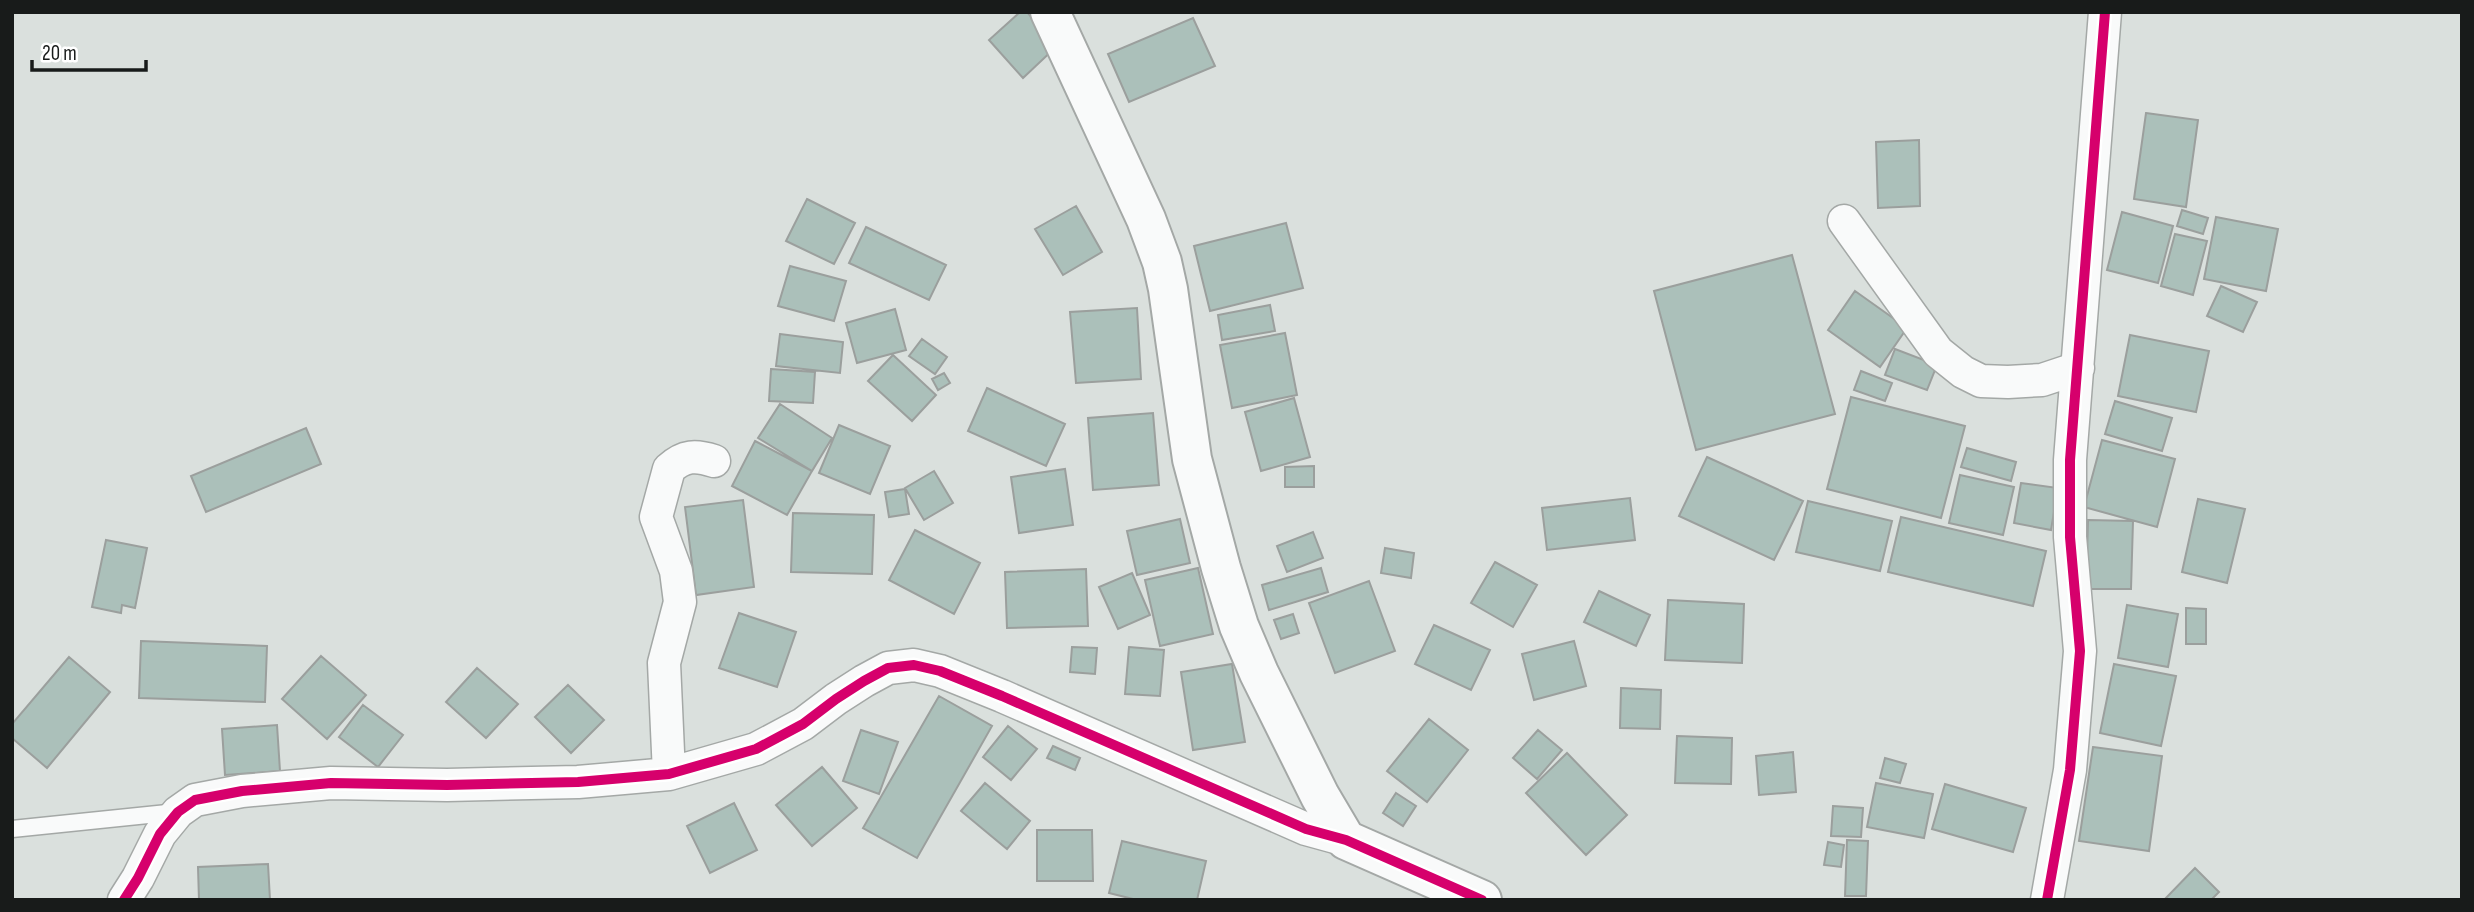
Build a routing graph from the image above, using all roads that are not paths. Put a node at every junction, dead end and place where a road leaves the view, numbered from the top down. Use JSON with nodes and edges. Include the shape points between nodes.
{"nodes":[{"id":1,"x":1050,"y":12,"type":"edge"},
{"id":2,"x":2105,"y":12,"type":"edge"},
{"id":3,"x":1844,"y":221,"type":"dead end"},
{"id":4,"x":2078,"y":368,"type":"junction"},
{"id":5,"x":714,"y":461,"type":"dead end"},
{"id":6,"x":669,"y":774,"type":"junction"},
{"id":7,"x":178,"y":811,"type":"junction"},
{"id":8,"x":12,"y":829,"type":"edge"},
{"id":9,"x":1346,"y":840,"type":"junction"},
{"id":10,"x":124,"y":900,"type":"edge"},
{"id":11,"x":1482,"y":900,"type":"edge"},
{"id":12,"x":2048,"y":900,"type":"edge"}],
"edges":[{"from":1,"to":9,"type":"street","via":[[1162,262],[1192,459],[1239,626],[1278,713]]},
{"from":2,"to":4,"type":"street"},
{"from":3,"to":4,"type":"street","via":[[1938,352],[1963,372],[1981,381],[2008,382],[2042,380]]},
{"from":4,"to":12,"type":"street","via":[[2069,503],[2080,652],[2070,770]]},
{"from":5,"to":6,"type":"street","via":[[698,455],[685,457],[669,468],[656,517],[676,571],[680,602],[664,663]]},
{"from":6,"to":7,"type":"street","via":[[578,782],[285,786],[216,795],[195,800]]},
{"from":6,"to":9,"type":"street","via":[[756,749],[888,668],[914,665],[1002,696],[1306,829]]},
{"from":7,"to":8,"type":"lane"},
{"from":7,"to":10,"type":"street"},
{"from":9,"to":11,"type":"street"}]}
